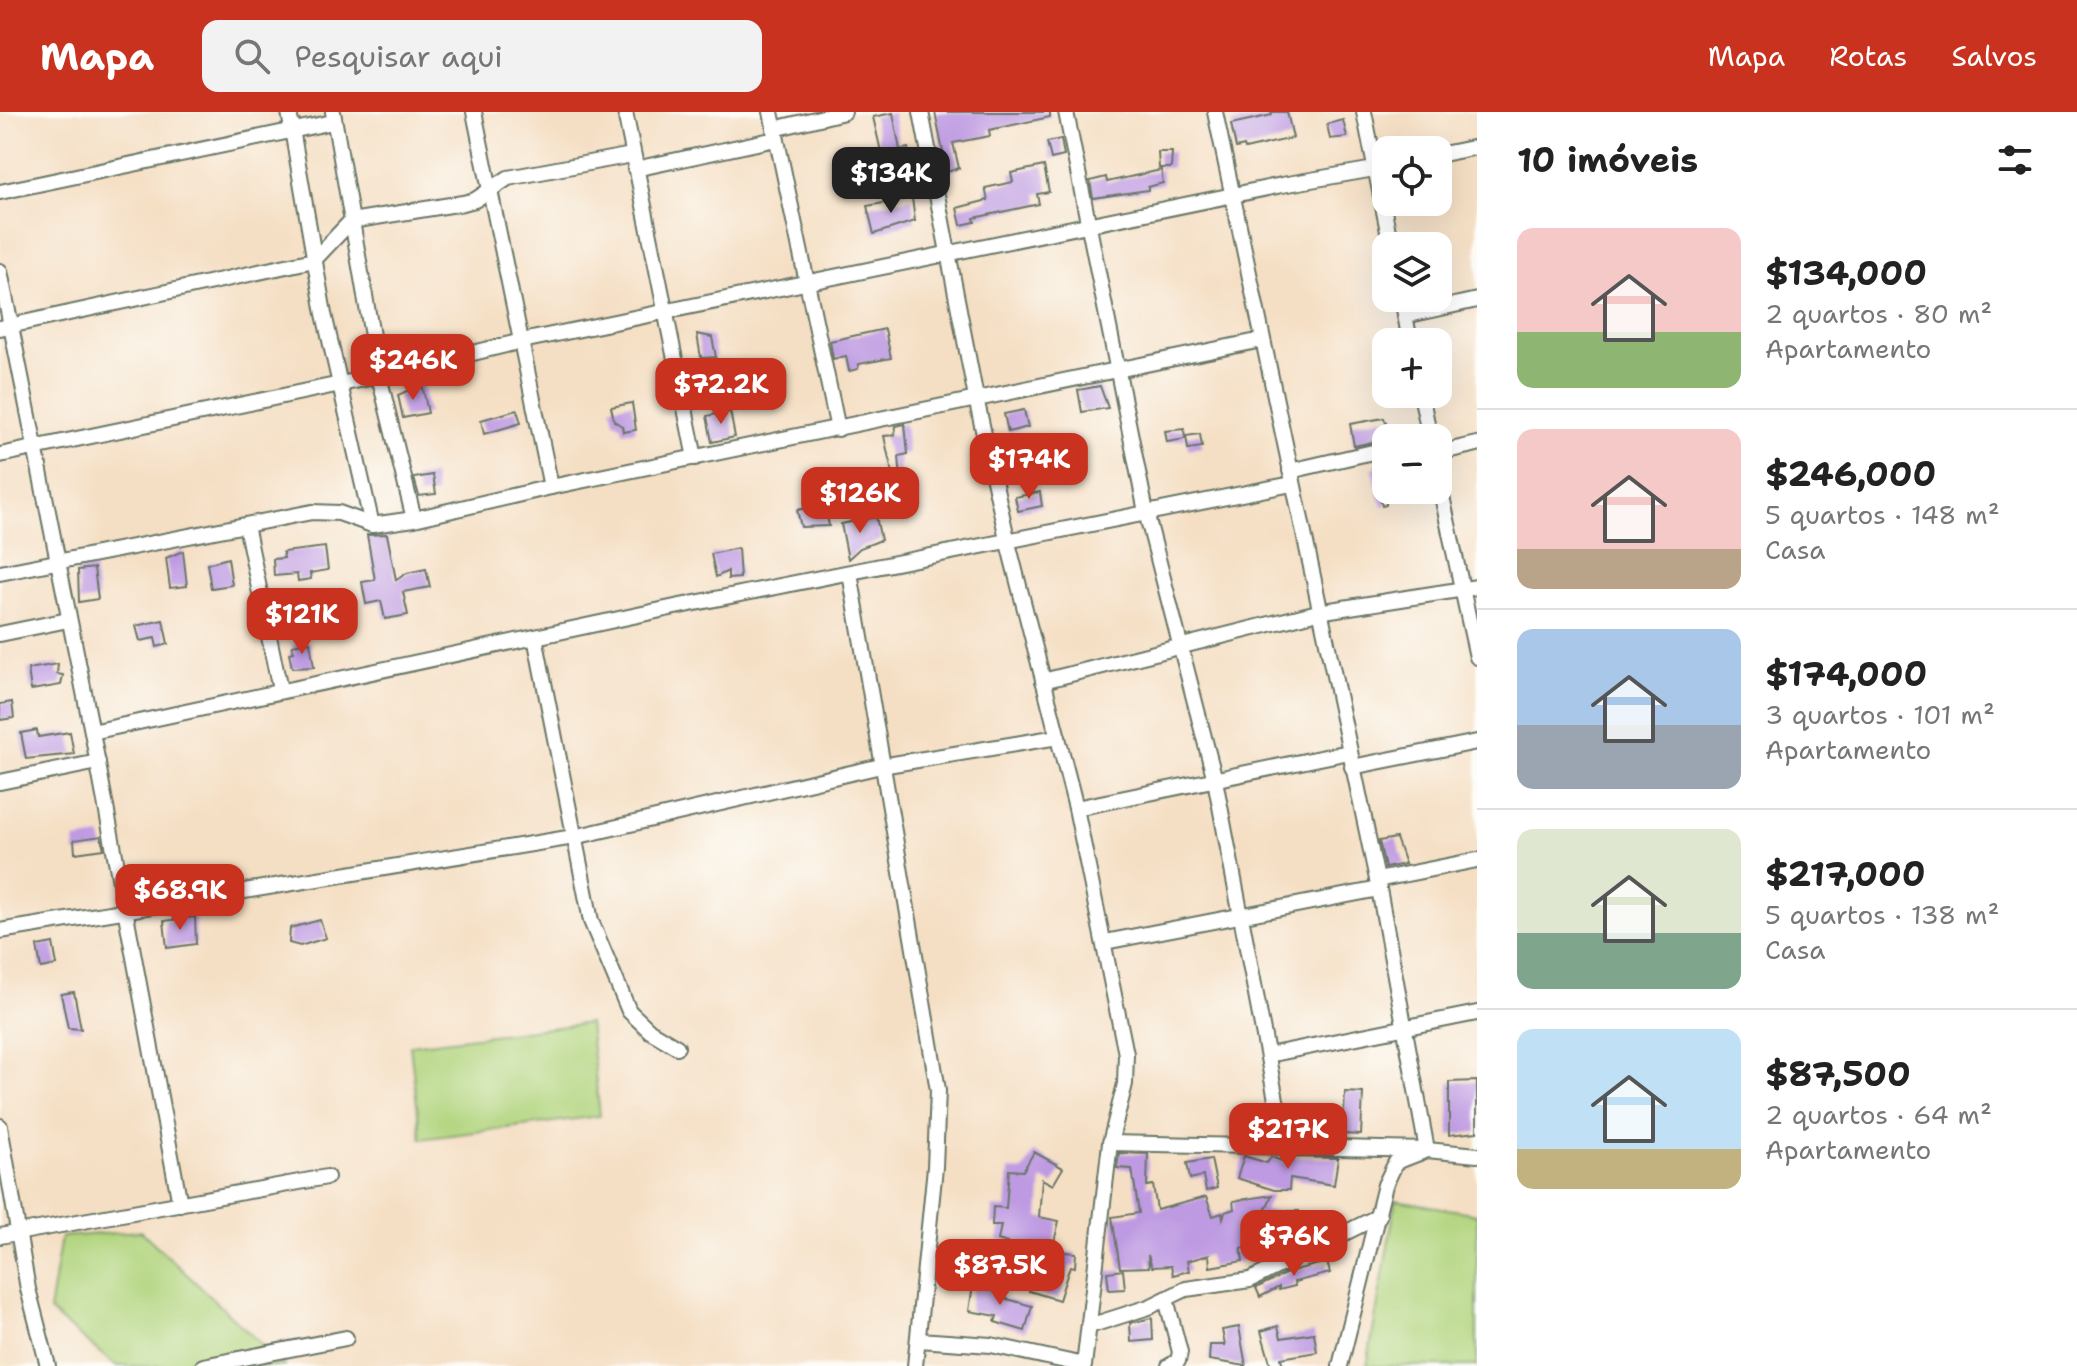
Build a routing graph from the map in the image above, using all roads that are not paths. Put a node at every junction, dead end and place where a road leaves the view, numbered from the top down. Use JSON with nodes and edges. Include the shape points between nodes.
{"nodes":[{"id":1,"x":289,"y":112,"type":"edge"},
{"id":2,"x":474,"y":112,"type":"edge"},
{"id":3,"x":625,"y":112,"type":"edge"},
{"id":4,"x":771,"y":112,"type":"edge"},
{"id":5,"x":844,"y":112,"type":"edge"},
{"id":6,"x":921,"y":112,"type":"edge"},
{"id":7,"x":1066,"y":112,"type":"edge"},
{"id":8,"x":1215,"y":112,"type":"edge"},
{"id":9,"x":1364,"y":112,"type":"edge"},
{"id":10,"x":333,"y":117,"type":"edge"},
{"id":11,"x":293,"y":130,"type":"junction"},
{"id":12,"x":775,"y":134,"type":"junction"},
{"id":13,"x":1372,"y":138,"type":"edge"},
{"id":14,"x":1477,"y":147,"type":"edge"},
{"id":15,"x":1452,"y":152,"type":"edge"},
{"id":16,"x":634,"y":162,"type":"junction"},
{"id":17,"x":1372,"y":170,"type":"edge"},
{"id":18,"x":490,"y":190,"type":"junction"},
{"id":19,"x":0,"y":192,"type":"edge"},
{"id":20,"x":1234,"y":196,"type":"junction"},
{"id":21,"x":351,"y":221,"type":"junction"},
{"id":22,"x":1089,"y":224,"type":"junction"},
{"id":23,"x":947,"y":253,"type":"junction"},
{"id":24,"x":314,"y":260,"type":"junction"},
{"id":25,"x":0,"y":271,"type":"edge"},
{"id":26,"x":806,"y":282,"type":"junction"},
{"id":27,"x":1477,"y":300,"type":"edge"},
{"id":28,"x":666,"y":311,"type":"junction"},
{"id":29,"x":1404,"y":312,"type":"edge"},
{"id":30,"x":1405,"y":316,"type":"junction"},
{"id":31,"x":6,"y":327,"type":"edge"},
{"id":32,"x":1407,"y":328,"type":"edge"},
{"id":33,"x":1262,"y":340,"type":"junction"},
{"id":34,"x":522,"y":341,"type":"junction"},
{"id":35,"x":1118,"y":368,"type":"junction"},
{"id":36,"x":379,"y":376,"type":"junction"},
{"id":37,"x":339,"y":384,"type":"junction"},
{"id":38,"x":976,"y":398,"type":"junction"},
{"id":39,"x":838,"y":429,"type":"junction"},
{"id":40,"x":1477,"y":444,"type":"edge"},
{"id":41,"x":34,"y":448,"type":"junction"},
{"id":42,"x":1452,"y":450,"type":"edge"},
{"id":43,"x":1372,"y":453,"type":"edge"},
{"id":44,"x":0,"y":455,"type":"edge"},
{"id":45,"x":695,"y":458,"type":"junction"},
{"id":46,"x":1291,"y":477,"type":"junction"},
{"id":47,"x":551,"y":487,"type":"junction"},
{"id":48,"x":1445,"y":504,"type":"edge"},
{"id":49,"x":1146,"y":512,"type":"junction"},
{"id":50,"x":414,"y":519,"type":"junction"},
{"id":51,"x":246,"y":525,"type":"junction"},
{"id":52,"x":372,"y":525,"type":"junction"},
{"id":53,"x":1008,"y":543,"type":"junction"},
{"id":54,"x":58,"y":564,"type":"junction"},
{"id":55,"x":0,"y":573,"type":"edge"},
{"id":56,"x":850,"y":573,"type":"junction"},
{"id":57,"x":1470,"y":589,"type":"edge"},
{"id":58,"x":1318,"y":612,"type":"junction"},
{"id":59,"x":68,"y":620,"type":"junction"},
{"id":60,"x":0,"y":634,"type":"edge"},
{"id":61,"x":535,"y":637,"type":"junction"},
{"id":62,"x":1182,"y":643,"type":"junction"},
{"id":63,"x":1477,"y":657,"type":"edge"},
{"id":64,"x":1043,"y":681,"type":"junction"},
{"id":65,"x":280,"y":690,"type":"junction"},
{"id":66,"x":92,"y":732,"type":"junction"},
{"id":67,"x":1058,"y":737,"type":"junction"},
{"id":68,"x":1477,"y":742,"type":"edge"},
{"id":69,"x":1351,"y":760,"type":"junction"},
{"id":70,"x":98,"y":762,"type":"junction"},
{"id":71,"x":881,"y":766,"type":"junction"},
{"id":72,"x":1215,"y":780,"type":"junction"},
{"id":73,"x":0,"y":782,"type":"edge"},
{"id":74,"x":1076,"y":808,"type":"junction"},
{"id":75,"x":574,"y":837,"type":"junction"},
{"id":76,"x":1477,"y":860,"type":"edge"},
{"id":77,"x":1378,"y":885,"type":"junction"},
{"id":78,"x":126,"y":909,"type":"junction"},
{"id":79,"x":1239,"y":916,"type":"junction"},
{"id":80,"x":0,"y":931,"type":"edge"},
{"id":81,"x":1105,"y":942,"type":"junction"},
{"id":82,"x":1477,"y":1013,"type":"edge"},
{"id":83,"x":1405,"y":1026,"type":"junction"},
{"id":84,"x":677,"y":1047,"type":"dead end"},
{"id":85,"x":1268,"y":1055,"type":"junction"},
{"id":86,"x":0,"y":1126,"type":"edge"},
{"id":87,"x":1110,"y":1143,"type":"junction"},
{"id":88,"x":1285,"y":1147,"type":"junction"},
{"id":89,"x":1427,"y":1150,"type":"junction"},
{"id":90,"x":1477,"y":1155,"type":"edge"},
{"id":91,"x":327,"y":1177,"type":"dead end"},
{"id":92,"x":180,"y":1204,"type":"junction"},
{"id":93,"x":1379,"y":1216,"type":"junction"},
{"id":94,"x":18,"y":1232,"type":"junction"},
{"id":95,"x":0,"y":1236,"type":"edge"},
{"id":96,"x":1166,"y":1299,"type":"junction"},
{"id":97,"x":1089,"y":1326,"type":"junction"},
{"id":98,"x":346,"y":1338,"type":"dead end"},
{"id":99,"x":919,"y":1340,"type":"junction"},
{"id":100,"x":48,"y":1366,"type":"edge"},
{"id":101,"x":203,"y":1366,"type":"edge"},
{"id":102,"x":915,"y":1366,"type":"edge"},
{"id":103,"x":1084,"y":1366,"type":"edge"},
{"id":104,"x":1169,"y":1366,"type":"edge"},
{"id":105,"x":1340,"y":1366,"type":"edge"}],
"edges":[{"from":1,"to":11,"type":"street"},
{"from":2,"to":18,"type":"street"},
{"from":3,"to":16,"type":"street"},
{"from":4,"to":12,"type":"street"},
{"from":5,"to":12,"type":"street"},
{"from":6,"to":23,"type":"street"},
{"from":7,"to":22,"type":"street"},
{"from":8,"to":20,"type":"street"},
{"from":9,"to":13,"type":"street"},
{"from":10,"to":11,"type":"street"},
{"from":10,"to":21,"type":"street"},
{"from":11,"to":19,"type":"street"},
{"from":11,"to":24,"type":"street"},
{"from":12,"to":16,"type":"street"},
{"from":12,"to":26,"type":"street"},
{"from":14,"to":15,"type":"street"},
{"from":16,"to":18,"type":"street","via":[[508,178]]},
{"from":16,"to":28,"type":"street"},
{"from":17,"to":20,"type":"street"},
{"from":18,"to":21,"type":"street","via":[[463,203]]},
{"from":18,"to":34,"type":"street"},
{"from":20,"to":22,"type":"street"},
{"from":20,"to":33,"type":"street"},
{"from":21,"to":24,"type":"street"},
{"from":21,"to":36,"type":"street"},
{"from":22,"to":23,"type":"street"},
{"from":22,"to":35,"type":"street"},
{"from":23,"to":26,"type":"street"},
{"from":23,"to":38,"type":"street"},
{"from":24,"to":31,"type":"street"},
{"from":24,"to":37,"type":"street"},
{"from":25,"to":31,"type":"street"},
{"from":26,"to":28,"type":"street"},
{"from":26,"to":39,"type":"street"},
{"from":27,"to":30,"type":"street"},
{"from":28,"to":34,"type":"street"},
{"from":28,"to":45,"type":"street"},
{"from":29,"to":30,"type":"street"},
{"from":30,"to":32,"type":"street"},
{"from":31,"to":41,"type":"street"},
{"from":33,"to":35,"type":"street"},
{"from":33,"to":46,"type":"street"},
{"from":34,"to":36,"type":"street"},
{"from":34,"to":47,"type":"street"},
{"from":35,"to":38,"type":"street"},
{"from":35,"to":49,"type":"street"},
{"from":36,"to":37,"type":"street"},
{"from":36,"to":50,"type":"street"},
{"from":37,"to":41,"type":"street"},
{"from":37,"to":52,"type":"street"},
{"from":38,"to":39,"type":"street"},
{"from":38,"to":53,"type":"street"},
{"from":39,"to":45,"type":"street"},
{"from":40,"to":42,"type":"street"},
{"from":41,"to":44,"type":"street"},
{"from":41,"to":54,"type":"street"},
{"from":43,"to":46,"type":"street"},
{"from":45,"to":47,"type":"street"},
{"from":46,"to":49,"type":"street"},
{"from":46,"to":58,"type":"street"},
{"from":47,"to":50,"type":"street"},
{"from":48,"to":57,"type":"street"},
{"from":49,"to":53,"type":"street"},
{"from":49,"to":62,"type":"street"},
{"from":50,"to":52,"type":"street"},
{"from":51,"to":52,"type":"street","via":[[312,512],[339,513]]},
{"from":51,"to":54,"type":"street"},
{"from":51,"to":65,"type":"street"},
{"from":53,"to":56,"type":"street"},
{"from":53,"to":64,"type":"street"},
{"from":54,"to":55,"type":"street"},
{"from":54,"to":59,"type":"street"},
{"from":56,"to":61,"type":"street"},
{"from":56,"to":71,"type":"street"},
{"from":57,"to":58,"type":"street"},
{"from":57,"to":63,"type":"street"},
{"from":58,"to":62,"type":"street"},
{"from":58,"to":69,"type":"street"},
{"from":59,"to":60,"type":"street"},
{"from":59,"to":66,"type":"street"},
{"from":61,"to":65,"type":"street"},
{"from":61,"to":75,"type":"street"},
{"from":62,"to":64,"type":"street"},
{"from":62,"to":72,"type":"street"},
{"from":64,"to":67,"type":"street"},
{"from":65,"to":66,"type":"street"},
{"from":66,"to":70,"type":"street"},
{"from":67,"to":71,"type":"street"},
{"from":67,"to":74,"type":"street"},
{"from":68,"to":69,"type":"street"},
{"from":69,"to":72,"type":"street"},
{"from":69,"to":77,"type":"street"},
{"from":70,"to":73,"type":"street"},
{"from":70,"to":78,"type":"street"},
{"from":71,"to":75,"type":"street"},
{"from":71,"to":99,"type":"street","via":[[938,1090]]},
{"from":72,"to":74,"type":"street"},
{"from":72,"to":79,"type":"street"},
{"from":74,"to":81,"type":"street"},
{"from":75,"to":78,"type":"street"},
{"from":75,"to":84,"type":"street","via":[[591,921],[629,1011]]},
{"from":76,"to":77,"type":"street"},
{"from":77,"to":79,"type":"street"},
{"from":77,"to":83,"type":"street"},
{"from":78,"to":80,"type":"street"},
{"from":78,"to":92,"type":"street"},
{"from":79,"to":81,"type":"street"},
{"from":79,"to":85,"type":"street"},
{"from":81,"to":87,"type":"street","via":[[1126,1054],[1125,1084]]},
{"from":82,"to":83,"type":"street"},
{"from":83,"to":85,"type":"street"},
{"from":83,"to":89,"type":"street"},
{"from":85,"to":88,"type":"street"},
{"from":86,"to":94,"type":"street"},
{"from":87,"to":88,"type":"street"},
{"from":87,"to":97,"type":"street"},
{"from":88,"to":89,"type":"street"},
{"from":89,"to":90,"type":"street"},
{"from":89,"to":93,"type":"street","via":[[1396,1162]]},
{"from":91,"to":92,"type":"street"},
{"from":92,"to":94,"type":"street"},
{"from":93,"to":96,"type":"street","via":[[1250,1280],[1196,1287]]},
{"from":93,"to":105,"type":"street"},
{"from":94,"to":95,"type":"street"},
{"from":94,"to":100,"type":"street"},
{"from":96,"to":97,"type":"street"},
{"from":96,"to":104,"type":"street","via":[[1180,1352]]},
{"from":97,"to":103,"type":"street"},
{"from":98,"to":101,"type":"street"},
{"from":99,"to":102,"type":"street"},
{"from":99,"to":103,"type":"street","via":[[991,1345]]}]}
